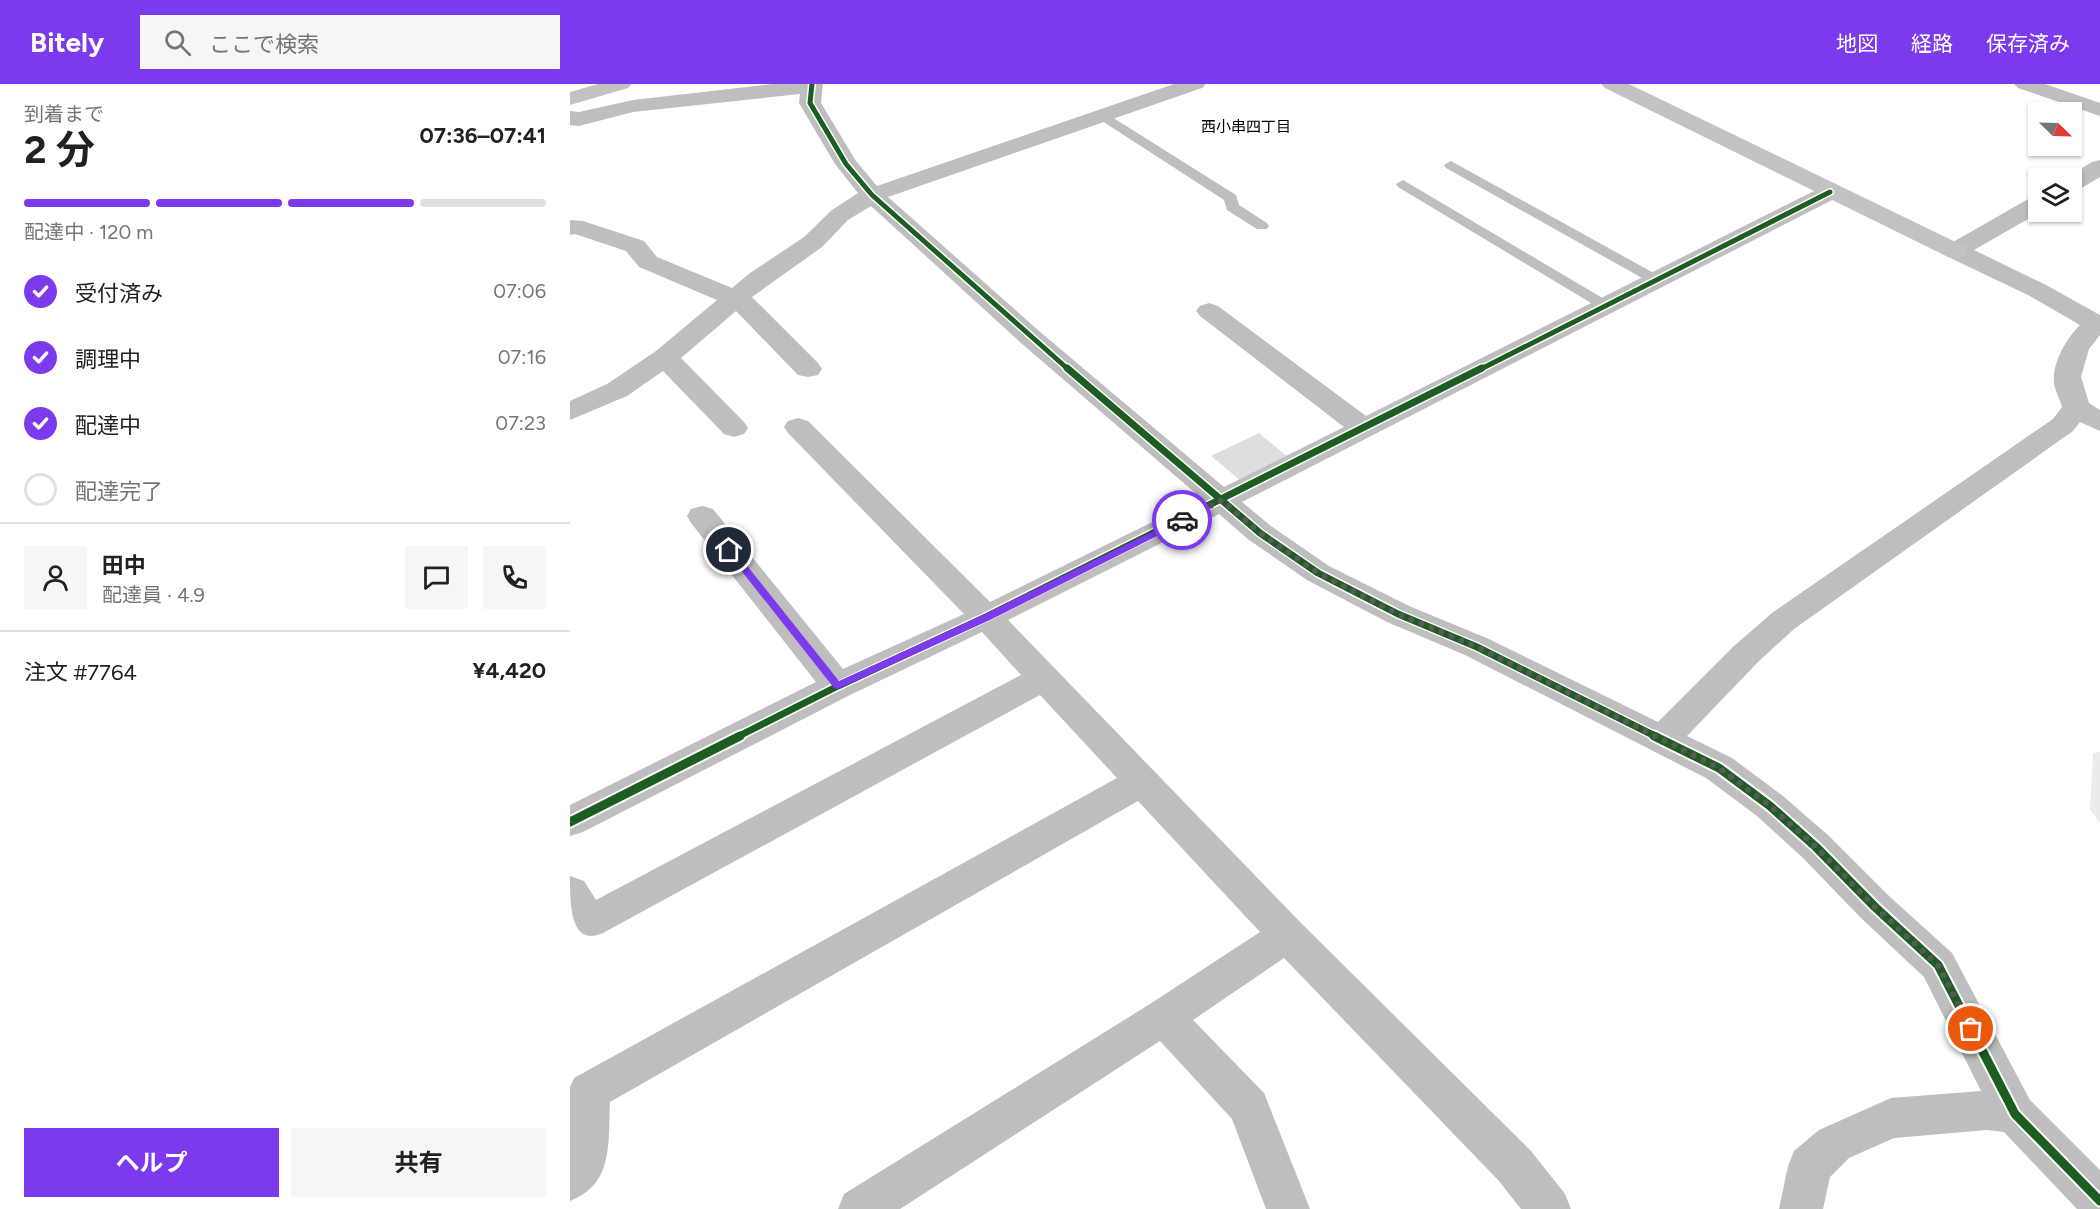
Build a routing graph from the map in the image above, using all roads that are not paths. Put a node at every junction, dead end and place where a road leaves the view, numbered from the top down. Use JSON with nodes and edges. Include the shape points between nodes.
{"nodes":[{"id":1,"x":621,"y":84,"type":"edge"},
{"id":2,"x":1195,"y":84,"type":"edge"},
{"id":3,"x":1612,"y":84,"type":"edge"},
{"id":4,"x":2025,"y":84,"type":"edge"},
{"id":5,"x":812,"y":85,"type":"edge"},
{"id":6,"x":570,"y":99,"type":"edge"},
{"id":7,"x":2100,"y":110,"type":"edge"},
{"id":8,"x":1104,"y":116,"type":"junction"},
{"id":9,"x":570,"y":118,"type":"edge"},
{"id":10,"x":1451,"y":165,"type":"dead end"},
{"id":11,"x":2100,"y":167,"type":"edge"},
{"id":12,"x":2082,"y":178,"type":"edge"},
{"id":13,"x":1403,"y":184,"type":"dead end"},
{"id":14,"x":1830,"y":192,"type":"junction"},
{"id":15,"x":872,"y":195,"type":"junction"},
{"id":16,"x":2028,"y":209,"type":"edge"},
{"id":17,"x":1262,"y":226,"type":"dead end"},
{"id":18,"x":570,"y":228,"type":"edge"},
{"id":19,"x":1955,"y":251,"type":"junction"},
{"id":20,"x":1656,"y":280,"type":"junction"},
{"id":21,"x":733,"y":299,"type":"junction"},
{"id":22,"x":1606,"y":306,"type":"junction"},
{"id":23,"x":1209,"y":311,"type":"dead end"},
{"id":24,"x":2099,"y":325,"type":"edge"},
{"id":25,"x":665,"y":357,"type":"junction"},
{"id":26,"x":808,"y":369,"type":"dead end"},
{"id":27,"x":570,"y":412,"type":"edge"},
{"id":28,"x":2088,"y":415,"type":"edge"},
{"id":29,"x":734,"y":428,"type":"dead end"},
{"id":30,"x":798,"y":428,"type":"dead end"},
{"id":31,"x":1364,"y":428,"type":"junction"},
{"id":32,"x":1222,"y":500,"type":"junction"},
{"id":33,"x":702,"y":516,"type":"dead end"},
{"id":34,"x":986,"y":617,"type":"junction"},
{"id":35,"x":1043,"y":678,"type":"junction"},
{"id":36,"x":838,"y":686,"type":"junction"},
{"id":37,"x":1663,"y":739,"type":"junction"},
{"id":38,"x":1142,"y":781,"type":"junction"},
{"id":39,"x":570,"y":822,"type":"edge"},
{"id":40,"x":570,"y":892,"type":"edge"},
{"id":41,"x":1287,"y":935,"type":"junction"},
{"id":42,"x":1164,"y":1017,"type":"junction"},
{"id":43,"x":2015,"y":1113,"type":"junction"},
{"id":44,"x":570,"y":1180,"type":"edge"},
{"id":45,"x":2100,"y":1201,"type":"edge"},
{"id":46,"x":860,"y":1209,"type":"edge"},
{"id":47,"x":1288,"y":1209,"type":"edge"},
{"id":48,"x":1549,"y":1209,"type":"edge"},
{"id":49,"x":1801,"y":1209,"type":"edge"}],
"edges":[{"from":1,"to":6,"type":"street"},
{"from":2,"to":8,"type":"street"},
{"from":3,"to":14,"type":"street"},
{"from":4,"to":7,"type":"street"},
{"from":5,"to":9,"type":"street","via":[[663,101]]},
{"from":5,"to":15,"type":"street","via":[[810,103],[823,128]]},
{"from":8,"to":15,"type":"street"},
{"from":8,"to":17,"type":"lane","via":[[1231,198],[1232,207]]},
{"from":10,"to":20,"type":"lane"},
{"from":11,"to":12,"type":"street"},
{"from":13,"to":22,"type":"lane"},
{"from":14,"to":19,"type":"street"},
{"from":14,"to":20,"type":"street"},
{"from":15,"to":21,"type":"street","via":[[840,215],[813,242]]},
{"from":15,"to":32,"type":"street","via":[[1029,336]]},
{"from":16,"to":19,"type":"street"},
{"from":18,"to":21,"type":"street","via":[[635,246],[648,262]]},
{"from":19,"to":24,"type":"street"},
{"from":20,"to":22,"type":"street"},
{"from":21,"to":25,"type":"street"},
{"from":21,"to":26,"type":"street","via":[[741,301]]},
{"from":22,"to":31,"type":"street"},
{"from":23,"to":31,"type":"street"},
{"from":24,"to":28,"type":"street","via":[[2083,336],[2071,359],[2068,382]]},
{"from":25,"to":27,"type":"street","via":[[616,390]]},
{"from":25,"to":29,"type":"street"},
{"from":28,"to":37,"type":"street","via":[[2063,425],[1782,621]]},
{"from":30,"to":34,"type":"street"},
{"from":31,"to":32,"type":"street"},
{"from":32,"to":34,"type":"street"},
{"from":32,"to":37,"type":"street","via":[[1260,533],[1318,573]]},
{"from":33,"to":36,"type":"street"},
{"from":34,"to":35,"type":"street"},
{"from":34,"to":36,"type":"street"},
{"from":35,"to":38,"type":"street"},
{"from":35,"to":40,"type":"street","via":[[589,922]]},
{"from":36,"to":39,"type":"street"},
{"from":37,"to":43,"type":"street","via":[[1719,768],[1770,806],[1938,965]]},
{"from":38,"to":41,"type":"street"},
{"from":38,"to":44,"type":"street","via":[[589,1092],[585,1162]]},
{"from":41,"to":42,"type":"street"},
{"from":41,"to":48,"type":"street","via":[[1515,1166]]},
{"from":42,"to":46,"type":"street"},
{"from":42,"to":47,"type":"street","via":[[1249,1107]]},
{"from":43,"to":45,"type":"street"},
{"from":43,"to":49,"type":"street","via":[[1987,1110],[1891,1118],[1834,1144],[1810,1166]]}]}
